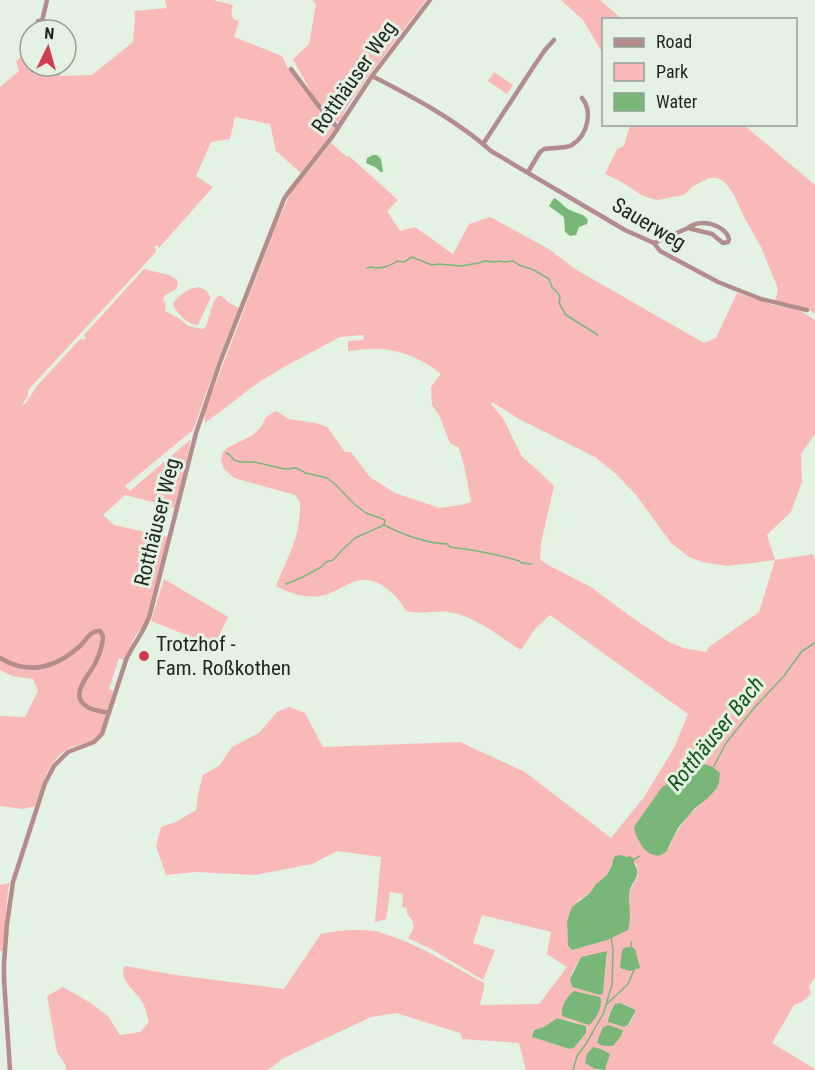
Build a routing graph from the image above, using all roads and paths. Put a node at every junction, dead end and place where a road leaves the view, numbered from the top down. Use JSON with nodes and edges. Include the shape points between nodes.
{"nodes":[{"id":1,"x":47,"y":0,"type":"edge"},
{"id":2,"x":430,"y":0,"type":"edge"},
{"id":3,"x":43,"y":18,"type":"edge"},
{"id":4,"x":555,"y":40,"type":"dead end"},
{"id":5,"x":291,"y":69,"type":"dead end"},
{"id":6,"x":372,"y":76,"type":"junction"},
{"id":7,"x":582,"y":98,"type":"dead end"},
{"id":8,"x":338,"y":128,"type":"junction"},
{"id":9,"x":483,"y":144,"type":"junction"},
{"id":10,"x":528,"y":172,"type":"junction"},
{"id":11,"x":688,"y":228,"type":"junction"},
{"id":12,"x":654,"y":243,"type":"junction"},
{"id":13,"x":807,"y":310,"type":"dead end"},
{"id":14,"x":0,"y":658,"type":"edge"},
{"id":15,"x":109,"y":713,"type":"junction"},
{"id":16,"x":10,"y":1070,"type":"edge"}],
"edges":[{"from":1,"to":3,"type":"street"},
{"from":2,"to":6,"type":"street","name":"Rotthäuser Weg"},
{"from":4,"to":9,"type":"street"},
{"from":5,"to":8,"type":"street"},
{"from":6,"to":8,"type":"street","name":"Rotthäuser Weg"},
{"from":6,"to":9,"type":"street","name":"Sauerweg","via":[[429,106]]},
{"from":7,"to":10,"type":"street","via":[[588,114],[581,135],[571,145],[544,149]]},
{"from":8,"to":15,"type":"street","name":"Rotthäuser Weg","via":[[284,199],[220,362],[196,433],[150,614],[126,660]]},
{"from":9,"to":10,"type":"street","name":"Sauerweg"},
{"from":10,"to":12,"type":"street","name":"Sauerweg"},
{"from":11,"to":11,"type":"street","via":[[712,234],[723,243],[729,240],[723,230],[708,224]]},
{"from":11,"to":12,"type":"street"},
{"from":12,"to":13,"type":"street","name":"Sauerweg","via":[[660,251],[718,282],[761,299]]},
{"from":14,"to":15,"type":"street","via":[[23,667],[42,668],[100,631],[100,653],[79,696],[88,708]]},
{"from":15,"to":16,"type":"street","name":"Rotthäuser Weg","via":[[98,740],[68,752],[54,766],[13,882],[4,971]]}]}
